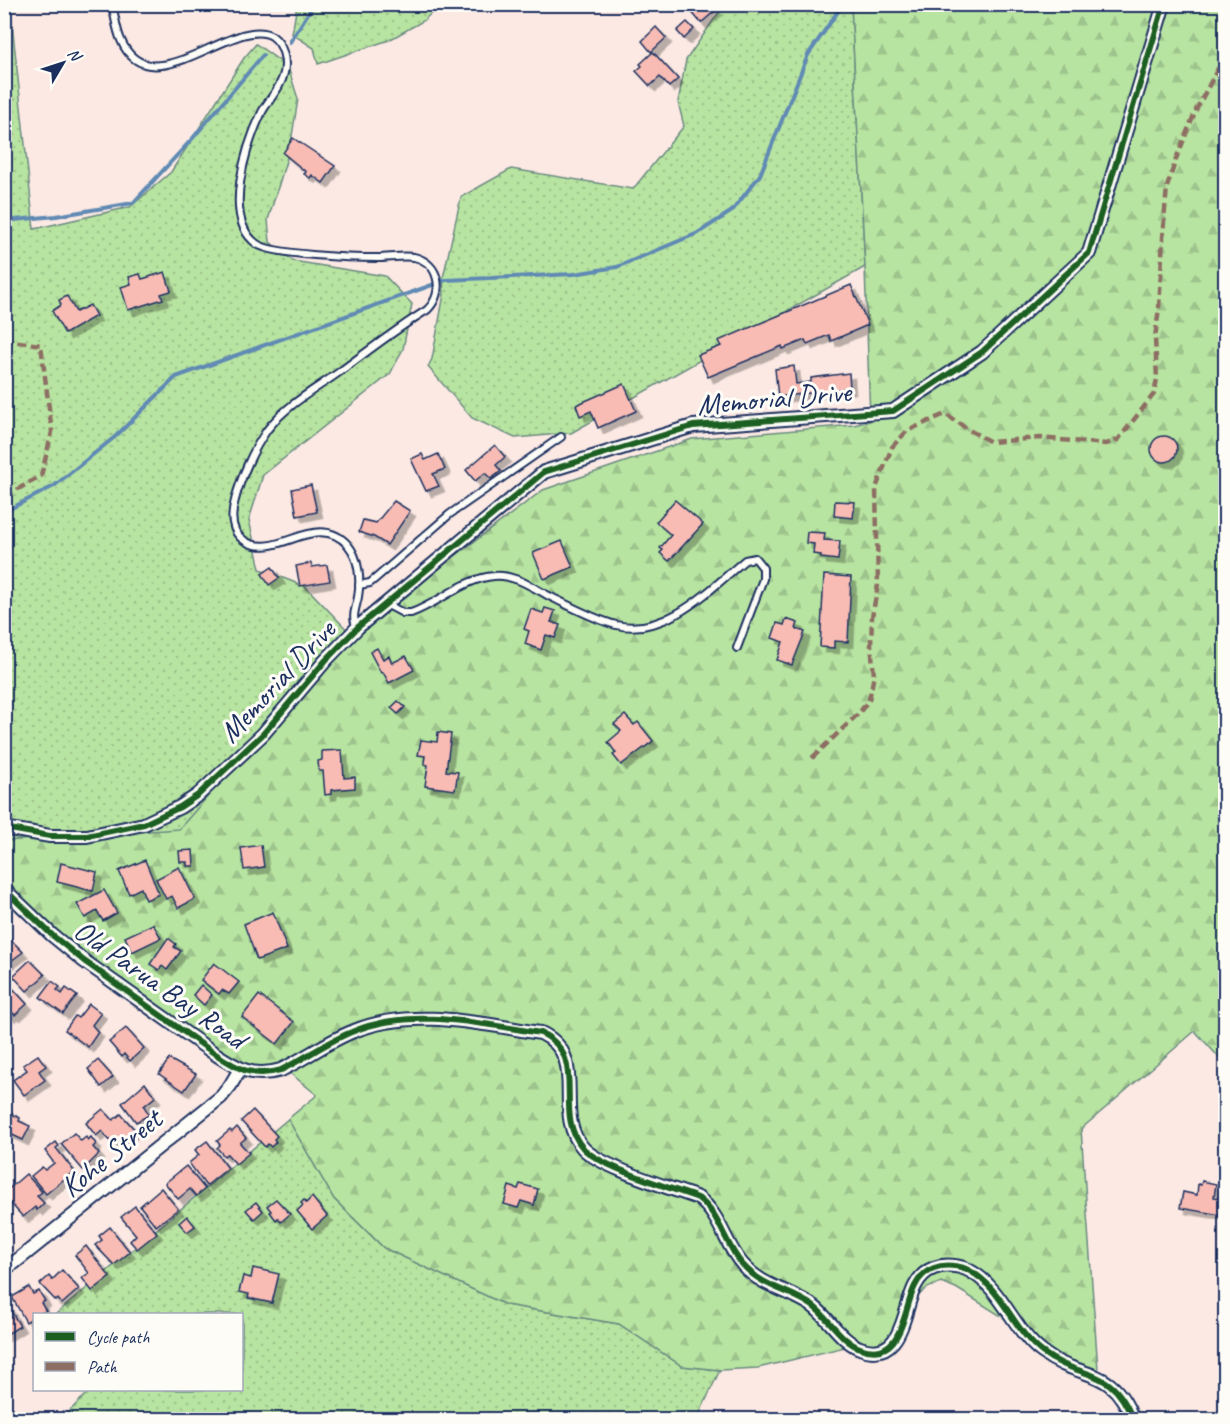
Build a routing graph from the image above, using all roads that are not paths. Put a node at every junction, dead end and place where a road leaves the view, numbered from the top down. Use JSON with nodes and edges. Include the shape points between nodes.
{"nodes":[{"id":1,"x":112,"y":4,"type":"edge"},
{"id":2,"x":1164,"y":4,"type":"edge"},
{"id":3,"x":561,"y":437,"type":"dead end"},
{"id":4,"x":359,"y":585,"type":"junction"},
{"id":5,"x":386,"y":603,"type":"junction"},
{"id":6,"x":358,"y":627,"type":"junction"},
{"id":7,"x":737,"y":648,"type":"dead end"},
{"id":8,"x":4,"y":828,"type":"edge"},
{"id":9,"x":4,"y":889,"type":"edge"},
{"id":10,"x":240,"y":1069,"type":"junction"},
{"id":11,"x":4,"y":1269,"type":"edge"},
{"id":12,"x":1132,"y":1419,"type":"edge"}],
"edges":[{"from":1,"to":4,"type":"lane","via":[[126,49],[148,63],[182,60],[246,33],[267,34],[279,44],[285,58],[284,74],[253,133],[241,183],[240,216],[252,239],[265,248],[297,253],[415,257],[436,275],[437,295],[427,310],[300,400],[267,430],[234,505],[234,526],[240,537],[251,544],[273,544],[319,532],[339,538],[354,555]]},
{"from":2,"to":5,"type":"street","name":"Memorial Drive","via":[[1089,253],[982,352],[893,411],[693,426],[543,472]]},
{"from":3,"to":4,"type":"lane","via":[[450,514],[370,583]]},
{"from":4,"to":6,"type":"lane","via":[[354,618]]},
{"from":5,"to":6,"type":"street","name":"Memorial Drive"},
{"from":5,"to":7,"type":"lane","via":[[411,613],[478,580],[502,576],[604,621],[643,626],[685,608],[745,560],[755,558],[764,568],[764,579]]},
{"from":6,"to":8,"type":"street","name":"Memorial Drive","via":[[238,758],[198,795],[163,817],[87,836],[50,836]]},
{"from":9,"to":10,"type":"street","name":"Old Parua Bay Road","via":[[84,961]]},
{"from":10,"to":11,"type":"street","name":"Kohe Street","via":[[221,1097]]},
{"from":10,"to":12,"type":"street","name":"Old Parua Bay Road","via":[[271,1073],[339,1037],[394,1020],[458,1020],[541,1033],[564,1053],[570,1123],[585,1150],[610,1165],[698,1198],[716,1216],[733,1251],[752,1274],[800,1297],[854,1344],[871,1350],[888,1345],[900,1333],[919,1279],[936,1267],[963,1268],[983,1281],[1025,1336],[1042,1351],[1113,1386],[1126,1402]]}]}
